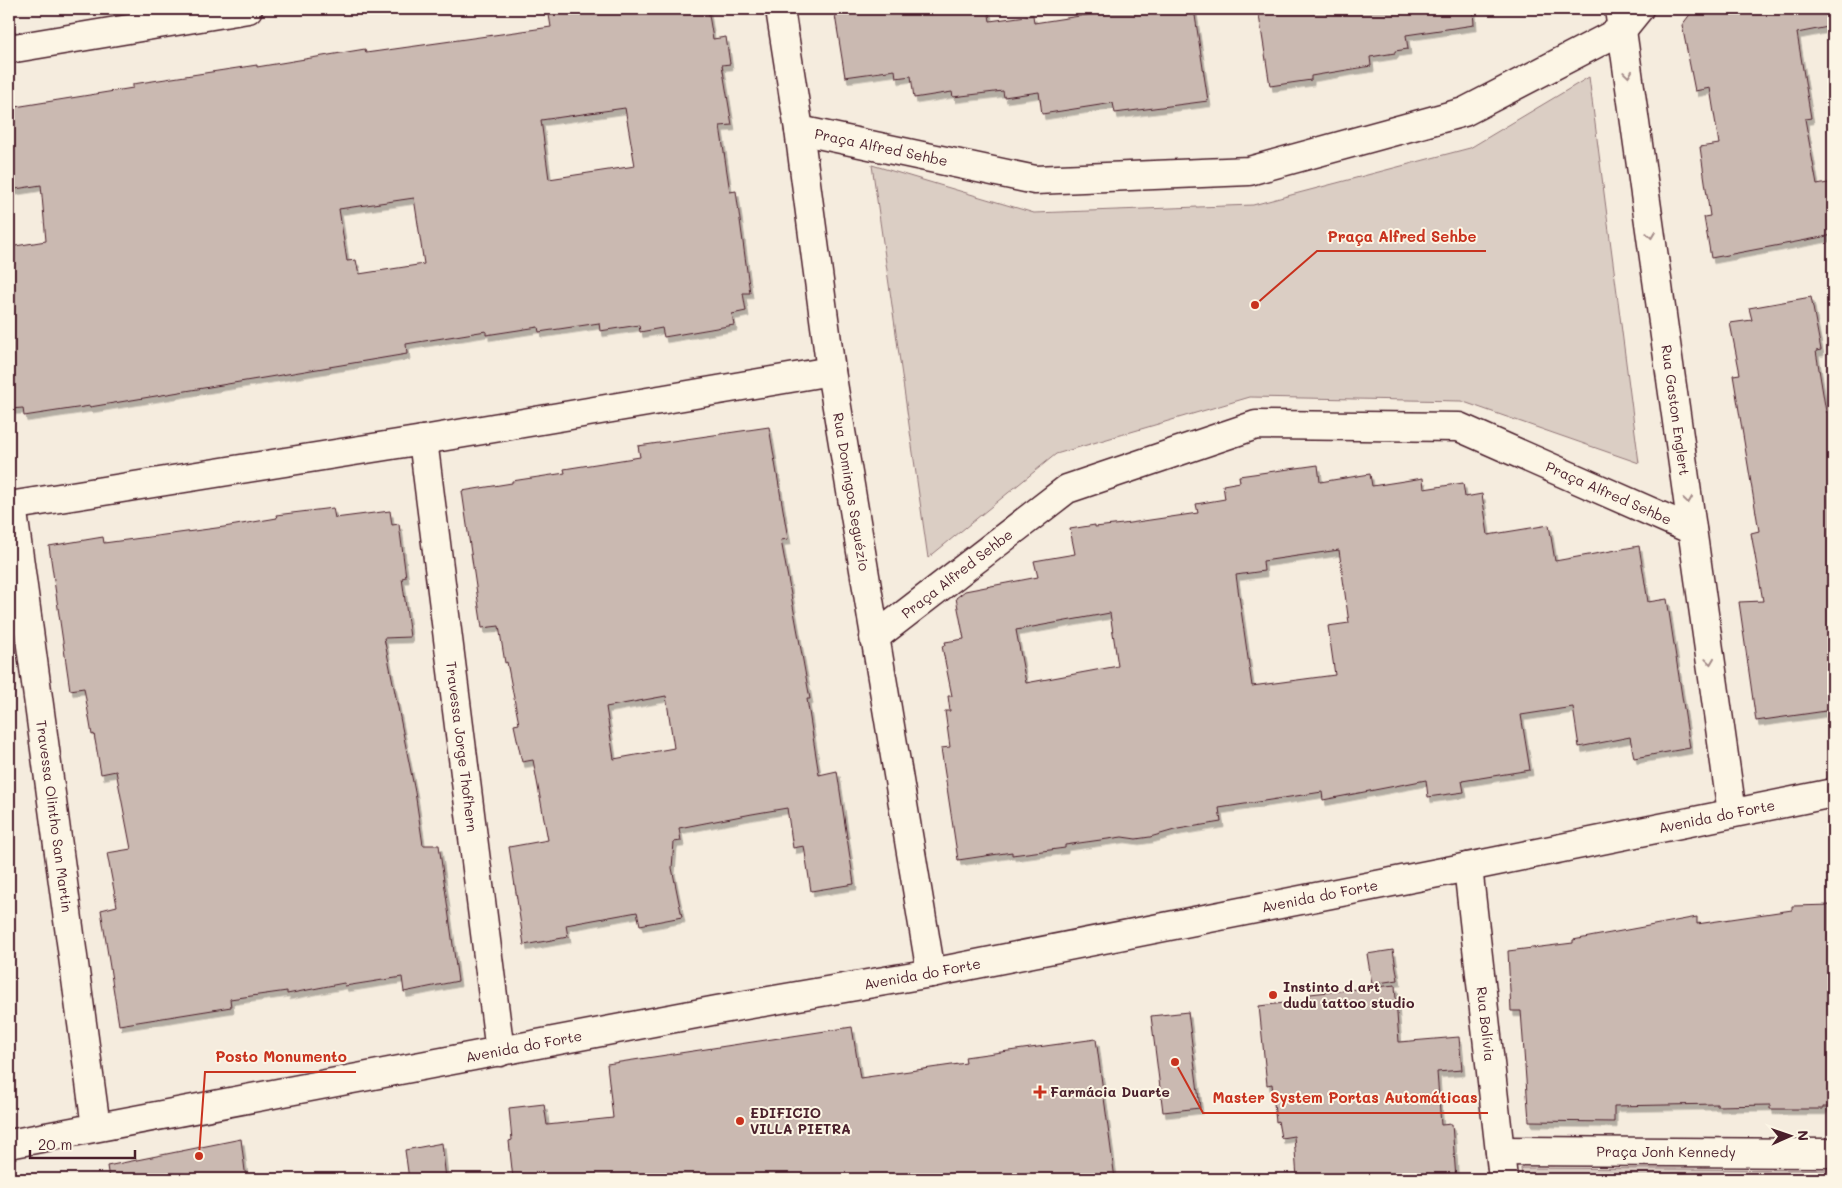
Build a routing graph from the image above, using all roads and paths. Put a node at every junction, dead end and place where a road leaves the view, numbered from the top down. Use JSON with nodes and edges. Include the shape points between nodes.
{"nodes":[{"id":1,"x":248,"y":9,"type":"edge"},
{"id":2,"x":780,"y":9,"type":"edge"},
{"id":3,"x":1639,"y":9,"type":"edge"},
{"id":4,"x":1620,"y":19,"type":"edge"},
{"id":5,"x":9,"y":49,"type":"edge"},
{"id":6,"x":799,"y":130,"type":"junction"},
{"id":7,"x":831,"y":371,"type":"junction"},
{"id":8,"x":423,"y":440,"type":"junction"},
{"id":9,"x":11,"y":506,"type":"edge"},
{"id":10,"x":1692,"y":530,"type":"junction"},
{"id":11,"x":874,"y":638,"type":"junction"},
{"id":12,"x":1833,"y":793,"type":"edge"},
{"id":13,"x":1732,"y":813,"type":"junction"},
{"id":14,"x":1468,"y":867,"type":"junction"},
{"id":15,"x":930,"y":973,"type":"junction"},
{"id":16,"x":500,"y":1052,"type":"junction"},
{"id":17,"x":96,"y":1128,"type":"junction"},
{"id":18,"x":9,"y":1144,"type":"edge"},
{"id":19,"x":1500,"y":1150,"type":"junction"},
{"id":20,"x":1833,"y":1154,"type":"edge"},
{"id":21,"x":1503,"y":1179,"type":"edge"}],
"edges":[{"from":1,"to":5,"type":"street"},
{"from":2,"to":6,"type":"street","name":"Rua Domingos Seguézio"},
{"from":3,"to":4,"type":"street"},
{"from":4,"to":6,"type":"street","name":"Praça Alfred Sehbe","via":[[1464,112],[1248,171],[1035,180]]},
{"from":4,"to":10,"type":"street","name":"Rua Gaston Englert","one_way":true},
{"from":6,"to":7,"type":"street","name":"Rua Domingos Seguézio"},
{"from":7,"to":8,"type":"street"},
{"from":7,"to":11,"type":"street","name":"Rua Domingos Seguézio"},
{"from":8,"to":9,"type":"street"},
{"from":8,"to":16,"type":"street","name":"Travessa Jorge Thofhern"},
{"from":9,"to":17,"type":"street","name":"Travessa Olintho San Martin"},
{"from":10,"to":11,"type":"street","name":"Praça Alfred Sehbe","via":[[1459,427],[1256,425],[1067,489]]},
{"from":10,"to":13,"type":"street","name":"Rua Gaston Englert","one_way":true},
{"from":11,"to":15,"type":"street","name":"Rua Domingos Seguézio"},
{"from":12,"to":13,"type":"street","name":"Avenida do Forte"},
{"from":13,"to":14,"type":"street","name":"Avenida do Forte"},
{"from":14,"to":15,"type":"street","name":"Avenida do Forte"},
{"from":14,"to":19,"type":"street","name":"Rua Bolívia"},
{"from":15,"to":16,"type":"street","name":"Avenida do Forte"},
{"from":16,"to":17,"type":"street","name":"Avenida do Forte"},
{"from":17,"to":18,"type":"street","name":"Avenida do Forte"},
{"from":19,"to":20,"type":"street","name":"Praça Jonh Kennedy"},
{"from":19,"to":21,"type":"street","name":"Rua Bolívia"}]}
